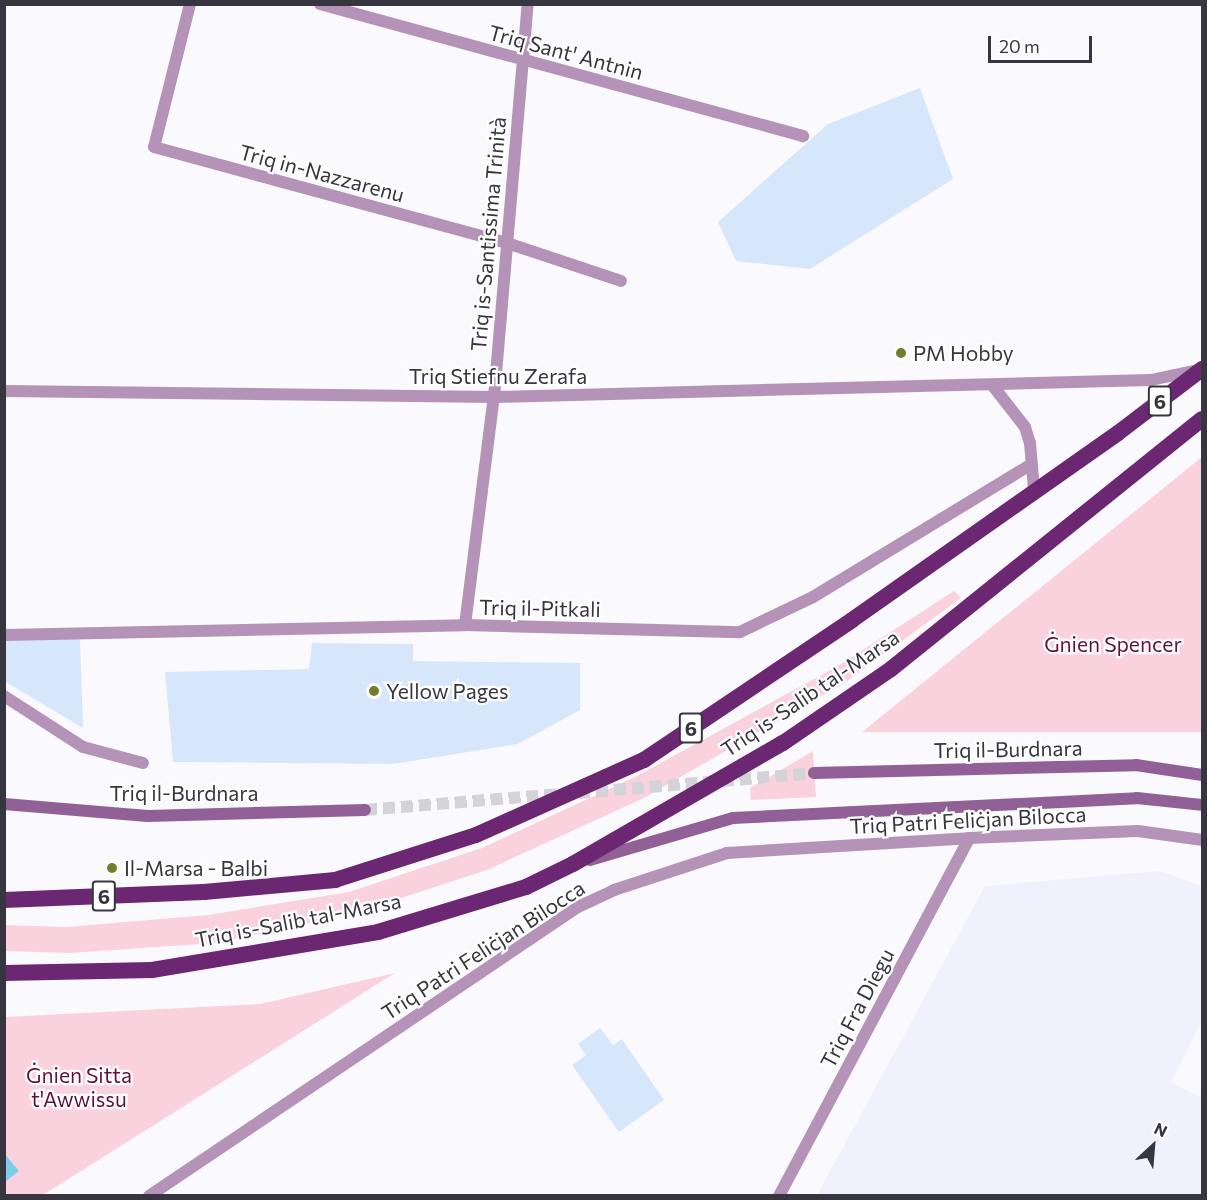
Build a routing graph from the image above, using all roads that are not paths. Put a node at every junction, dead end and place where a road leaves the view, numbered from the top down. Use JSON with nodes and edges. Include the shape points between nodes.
{"nodes":[{"id":1,"x":190,"y":4,"type":"edge"},
{"id":2,"x":320,"y":4,"type":"edge"},
{"id":3,"x":528,"y":4,"type":"edge"},
{"id":4,"x":522,"y":61,"type":"junction"},
{"id":5,"x":803,"y":136,"type":"dead end"},
{"id":6,"x":507,"y":243,"type":"junction"},
{"id":7,"x":621,"y":281,"type":"dead end"},
{"id":8,"x":1203,"y":369,"type":"edge"},
{"id":9,"x":993,"y":386,"type":"junction"},
{"id":10,"x":4,"y":391,"type":"edge"},
{"id":11,"x":494,"y":397,"type":"junction"},
{"id":12,"x":1203,"y":419,"type":"edge"},
{"id":13,"x":1030,"y":465,"type":"junction"},
{"id":14,"x":1034,"y":490,"type":"junction"},
{"id":15,"x":465,"y":625,"type":"junction"},
{"id":16,"x":4,"y":635,"type":"edge"},
{"id":17,"x":4,"y":696,"type":"edge"},
{"id":18,"x":143,"y":763,"type":"dead end"},
{"id":19,"x":814,"y":773,"type":"tunnel mouth"},
{"id":20,"x":1203,"y":775,"type":"edge"},
{"id":21,"x":4,"y":804,"type":"edge"},
{"id":22,"x":1203,"y":805,"type":"edge"},
{"id":23,"x":364,"y":810,"type":"tunnel mouth"},
{"id":24,"x":969,"y":838,"type":"junction"},
{"id":25,"x":1203,"y":840,"type":"edge"},
{"id":26,"x":573,"y":864,"type":"junction"},
{"id":27,"x":4,"y":900,"type":"edge"},
{"id":28,"x":4,"y":973,"type":"edge"},
{"id":29,"x":149,"y":1196,"type":"edge"},
{"id":30,"x":779,"y":1196,"type":"edge"}],
"edges":[{"from":1,"to":6,"type":"street","name":"Triq in-Nazzarenu","via":[[154,147]]},
{"from":2,"to":4,"type":"street","name":"Triq Sant' Antnin"},
{"from":3,"to":4,"type":"street","name":"Triq is-Santissima Trinità"},
{"from":4,"to":5,"type":"street","name":"Triq Sant' Antnin"},
{"from":4,"to":6,"type":"street","name":"Triq is-Santissima Trinità"},
{"from":6,"to":7,"type":"street","name":"Triq in-Nazzarenu"},
{"from":6,"to":11,"type":"street","name":"Triq is-Santissima Trinità"},
{"from":8,"to":9,"type":"street","name":"Triq Stiefnu Zerafa","via":[[1151,380]]},
{"from":8,"to":14,"type":"highway","name":"Triq is-Salib tal-Marsa","number":"6"},
{"from":9,"to":11,"type":"street","name":"Triq Stiefnu Zerafa"},
{"from":9,"to":13,"type":"street","via":[[1026,427]]},
{"from":10,"to":11,"type":"street","name":"Triq Stiefnu Zerafa"},
{"from":11,"to":15,"type":"street","name":"Triq is-Santissima Trinità"},
{"from":12,"to":26,"type":"highway","name":"Triq is-Salib tal-Marsa","number":"6","via":[[891,669],[783,743]]},
{"from":13,"to":14,"type":"street"},
{"from":13,"to":15,"type":"street","name":"Triq il-Pitkali","via":[[813,597],[740,632]]},
{"from":14,"to":27,"type":"highway","name":"Triq is-Salib tal-Marsa","number":"6","via":[[852,620],[644,760],[476,835],[335,880],[204,892]]},
{"from":15,"to":16,"type":"street","name":"Triq il-Pitkali"},
{"from":17,"to":18,"type":"street","via":[[83,747]]},
{"from":19,"to":20,"type":"main road","name":"Triq il-Burdnara","via":[[1136,765]]},
{"from":21,"to":23,"type":"main road","name":"Triq il-Burdnara","via":[[147,816]]},
{"from":22,"to":26,"type":"main road","via":[[1137,798],[733,818]]},
{"from":24,"to":25,"type":"street","name":"Triq Patri Feliċjan Bilocca","via":[[1138,831]]},
{"from":24,"to":29,"type":"street","name":"Triq Patri Feliċjan Bilocca","via":[[727,853],[614,890],[578,907]]},
{"from":24,"to":30,"type":"street","name":"Triq Fra Diegu"},
{"from":26,"to":28,"type":"highway","name":"Triq is-Salib tal-Marsa","number":"6","via":[[526,887],[378,932],[152,970]]}]}
